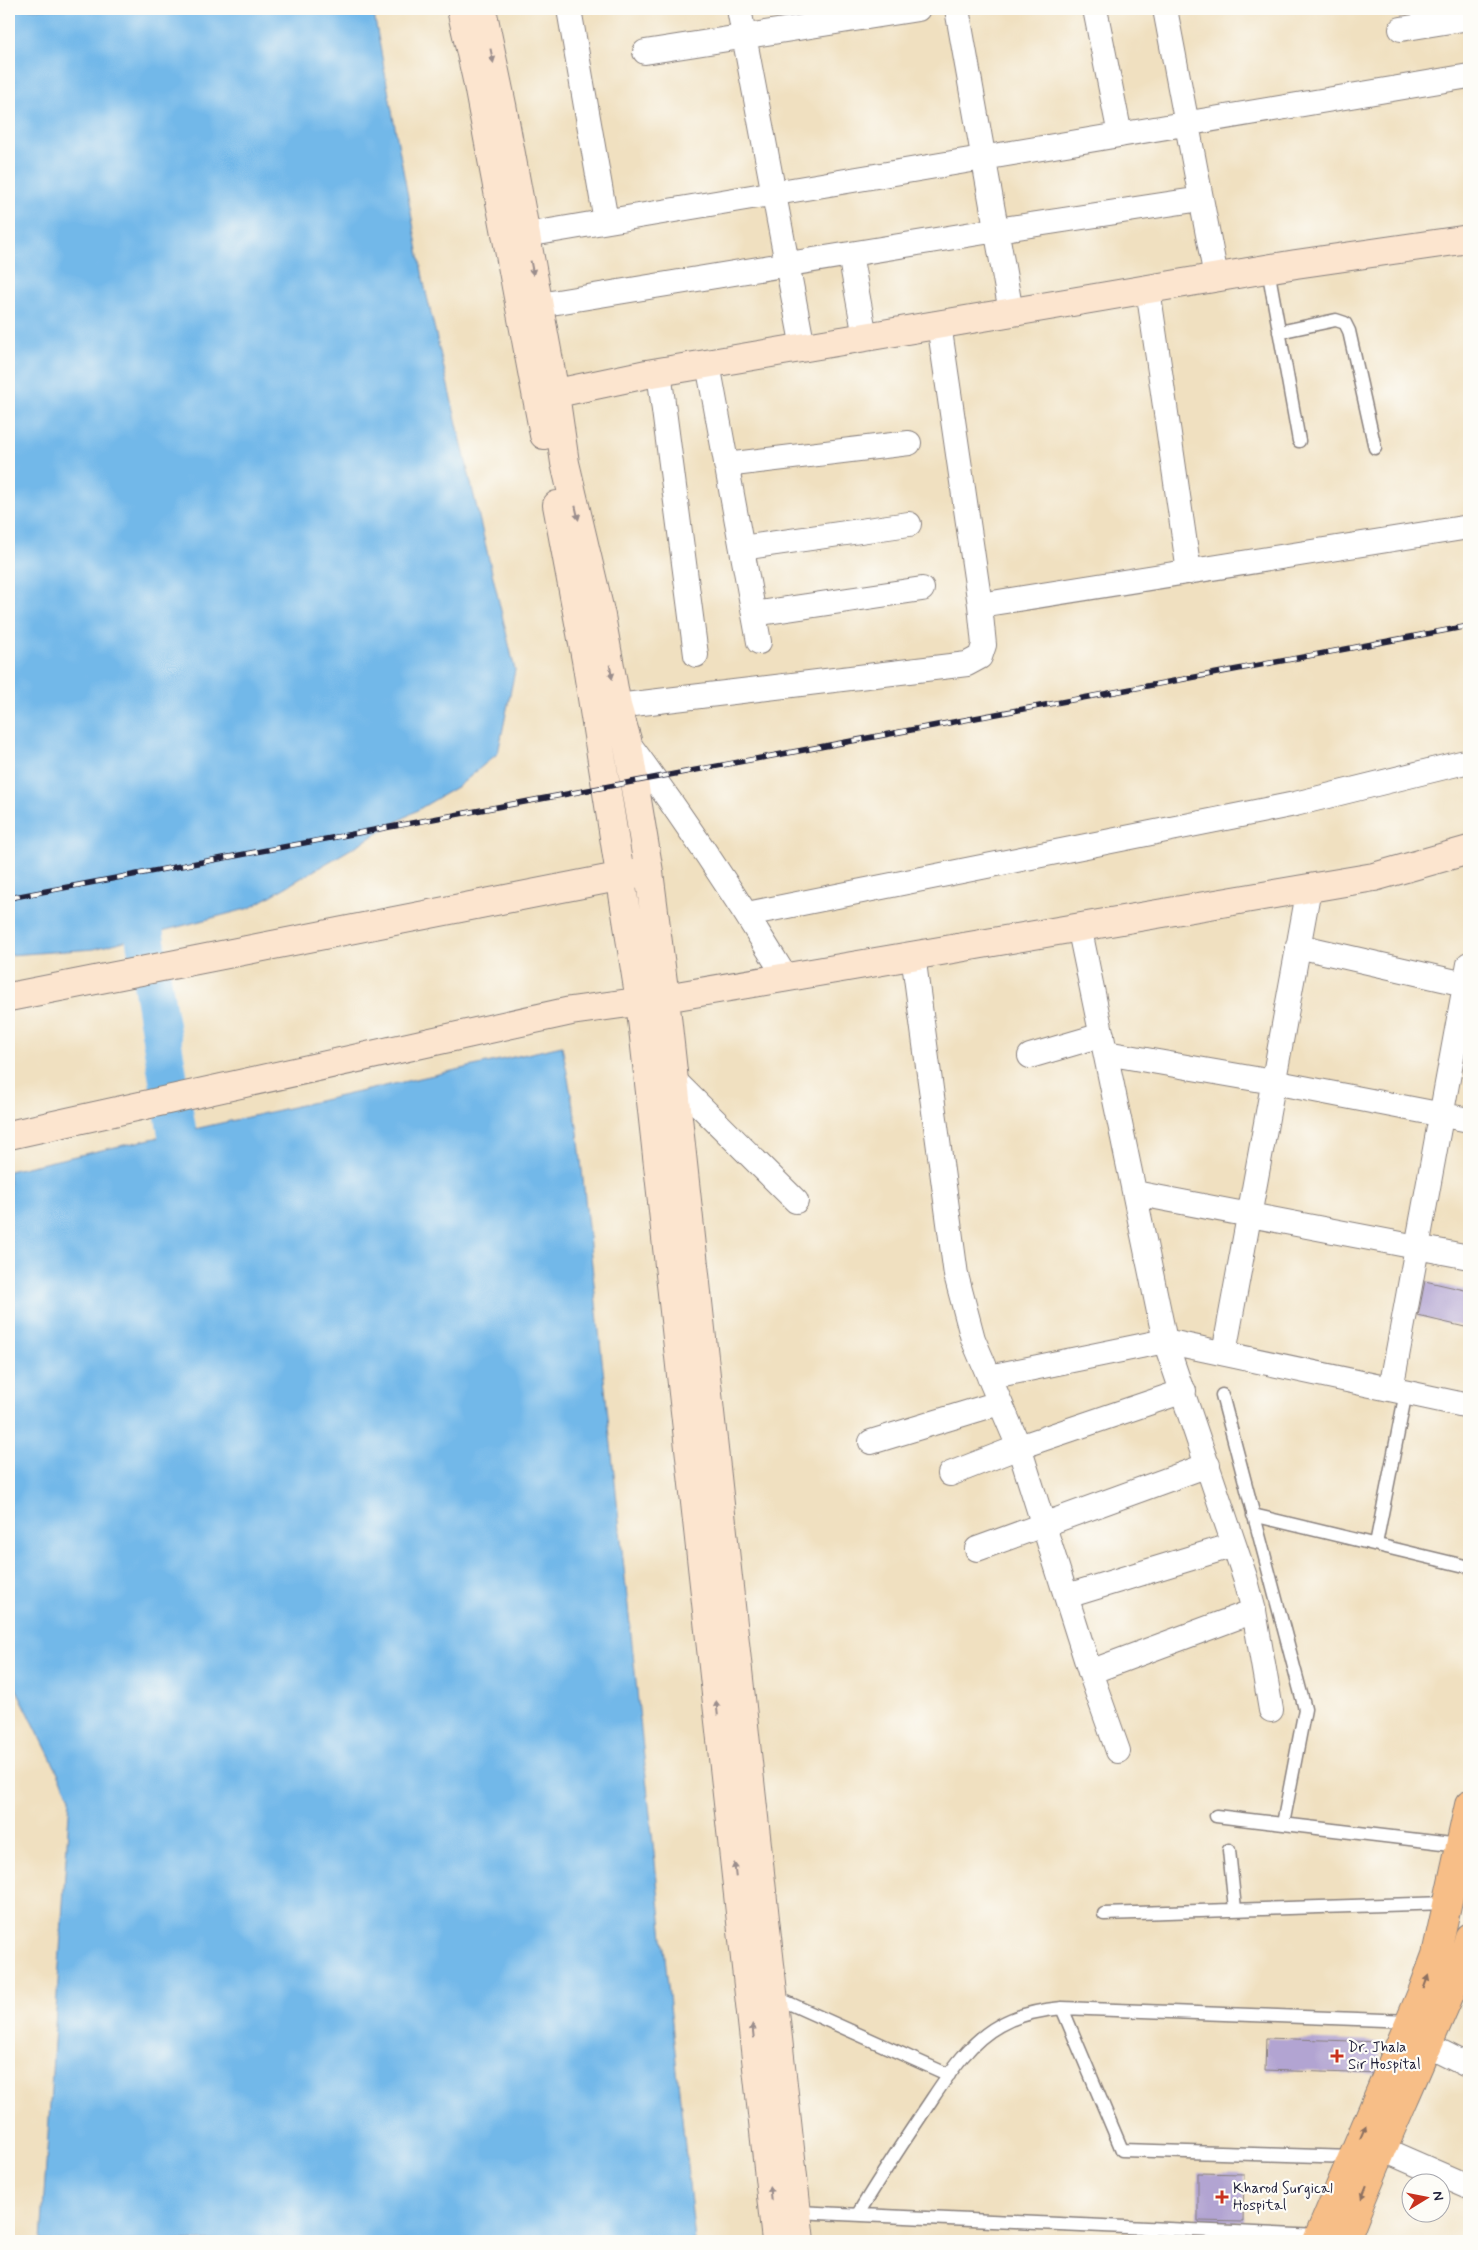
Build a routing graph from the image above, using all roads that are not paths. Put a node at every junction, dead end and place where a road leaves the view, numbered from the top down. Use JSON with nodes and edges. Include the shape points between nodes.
{"nodes":[{"id":1,"x":461,"y":9,"type":"edge"},
{"id":2,"x":482,"y":9,"type":"edge"},
{"id":3,"x":569,"y":9,"type":"edge"},
{"id":4,"x":739,"y":9,"type":"edge"},
{"id":5,"x":918,"y":9,"type":"edge"},
{"id":6,"x":957,"y":9,"type":"edge"},
{"id":7,"x":1095,"y":9,"type":"edge"},
{"id":8,"x":1165,"y":9,"type":"edge"},
{"id":9,"x":1469,"y":18,"type":"edge"},
{"id":10,"x":1401,"y":29,"type":"dead end"},
{"id":11,"x":744,"y":36,"type":"junction"},
{"id":12,"x":645,"y":52,"type":"dead end"},
{"id":13,"x":1469,"y":76,"type":"edge"},
{"id":14,"x":1187,"y":124,"type":"junction"},
{"id":15,"x":1120,"y":135,"type":"junction"},
{"id":16,"x":984,"y":158,"type":"junction"},
{"id":17,"x":774,"y":194,"type":"junction"},
{"id":18,"x":1201,"y":199,"type":"junction"},
{"id":19,"x":606,"y":221,"type":"junction"},
{"id":20,"x":996,"y":230,"type":"junction"},
{"id":21,"x":526,"y":235,"type":"junction"},
{"id":22,"x":1469,"y":239,"type":"edge"},
{"id":23,"x":850,"y":254,"type":"junction"},
{"id":24,"x":788,"y":264,"type":"junction"},
{"id":25,"x":1268,"y":269,"type":"junction"},
{"id":26,"x":1216,"y":278,"type":"junction"},
{"id":27,"x":1148,"y":289,"type":"junction"},
{"id":28,"x":539,"y":304,"type":"junction"},
{"id":29,"x":1011,"y":312,"type":"junction"},
{"id":30,"x":939,"y":324,"type":"junction"},
{"id":31,"x":1279,"y":332,"type":"junction"},
{"id":32,"x":865,"y":337,"type":"junction"},
{"id":33,"x":803,"y":348,"type":"junction"},
{"id":34,"x":708,"y":364,"type":"junction"},
{"id":35,"x":659,"y":372,"type":"junction"},
{"id":36,"x":546,"y":395,"type":"junction"},
{"id":37,"x":1298,"y":441,"type":"dead end"},
{"id":38,"x":909,"y":443,"type":"dead end"},
{"id":39,"x":1375,"y":448,"type":"dead end"},
{"id":40,"x":726,"y":465,"type":"junction"},
{"id":41,"x":909,"y":524,"type":"dead end"},
{"id":42,"x":1469,"y":527,"type":"edge"},
{"id":43,"x":742,"y":548,"type":"junction"},
{"id":44,"x":1189,"y":572,"type":"junction"},
{"id":45,"x":922,"y":589,"type":"dead end"},
{"id":46,"x":980,"y":605,"type":"junction"},
{"id":47,"x":754,"y":614,"type":"junction"},
{"id":48,"x":759,"y":642,"type":"dead end"},
{"id":49,"x":696,"y":655,"type":"dead end"},
{"id":50,"x":592,"y":695,"type":"junction"},
{"id":51,"x":617,"y":706,"type":"junction"},
{"id":52,"x":627,"y":740,"type":"junction"},
{"id":53,"x":1469,"y":760,"type":"edge"},
{"id":54,"x":1469,"y":850,"type":"edge"},
{"id":55,"x":649,"y":872,"type":"junction"},
{"id":56,"x":620,"y":876,"type":"junction"},
{"id":57,"x":1308,"y":888,"type":"junction"},
{"id":58,"x":748,"y":914,"type":"junction"},
{"id":59,"x":1079,"y":926,"type":"junction"},
{"id":60,"x":1298,"y":946,"type":"junction"},
{"id":61,"x":913,"y":955,"type":"junction"},
{"id":62,"x":786,"y":978,"type":"junction"},
{"id":63,"x":1468,"y":978,"type":"edge"},
{"id":64,"x":9,"y":997,"type":"edge"},
{"id":65,"x":653,"y":1000,"type":"junction"},
{"id":66,"x":1104,"y":1044,"type":"junction"},
{"id":67,"x":1030,"y":1056,"type":"dead end"},
{"id":68,"x":674,"y":1080,"type":"junction"},
{"id":69,"x":1273,"y":1082,"type":"junction"},
{"id":70,"x":1441,"y":1115,"type":"junction"},
{"id":71,"x":1469,"y":1120,"type":"edge"},
{"id":72,"x":9,"y":1135,"type":"edge"},
{"id":73,"x":1136,"y":1193,"type":"junction"},
{"id":74,"x":796,"y":1201,"type":"dead end"},
{"id":75,"x":1249,"y":1215,"type":"junction"},
{"id":76,"x":1417,"y":1247,"type":"junction"},
{"id":77,"x":1469,"y":1257,"type":"edge"},
{"id":78,"x":1166,"y":1341,"type":"junction"},
{"id":79,"x":1224,"y":1353,"type":"junction"},
{"id":80,"x":989,"y":1377,"type":"junction"},
{"id":81,"x":1398,"y":1390,"type":"junction"},
{"id":82,"x":1184,"y":1391,"type":"junction"},
{"id":83,"x":1222,"y":1395,"type":"dead end"},
{"id":84,"x":999,"y":1404,"type":"junction"},
{"id":85,"x":1469,"y":1406,"type":"edge"},
{"id":86,"x":871,"y":1442,"type":"dead end"},
{"id":87,"x":1019,"y":1447,"type":"junction"},
{"id":88,"x":1208,"y":1465,"type":"junction"},
{"id":89,"x":950,"y":1474,"type":"dead end"},
{"id":90,"x":707,"y":1501,"type":"junction"},
{"id":91,"x":1253,"y":1514,"type":"junction"},
{"id":92,"x":1044,"y":1523,"type":"junction"},
{"id":93,"x":1376,"y":1544,"type":"junction"},
{"id":94,"x":1234,"y":1545,"type":"junction"},
{"id":95,"x":977,"y":1549,"type":"dead end"},
{"id":96,"x":1469,"y":1566,"type":"edge"},
{"id":97,"x":1067,"y":1596,"type":"junction"},
{"id":98,"x":1254,"y":1611,"type":"junction"},
{"id":99,"x":1090,"y":1672,"type":"junction"},
{"id":100,"x":1271,"y":1710,"type":"dead end"},
{"id":101,"x":1118,"y":1751,"type":"dead end"},
{"id":102,"x":1469,"y":1805,"type":"edge"},
{"id":103,"x":1216,"y":1816,"type":"dead end"},
{"id":104,"x":1283,"y":1824,"type":"junction"},
{"id":105,"x":1460,"y":1845,"type":"junction"},
{"id":106,"x":1229,"y":1850,"type":"dead end"},
{"id":107,"x":1456,"y":1887,"type":"edge"},
{"id":108,"x":1235,"y":1909,"type":"junction"},
{"id":109,"x":1104,"y":1914,"type":"dead end"},
{"id":110,"x":1468,"y":1948,"type":"edge"},
{"id":111,"x":773,"y":1996,"type":"junction"},
{"id":112,"x":1062,"y":2008,"type":"junction"},
{"id":113,"x":1410,"y":2021,"type":"junction"},
{"id":114,"x":1428,"y":2045,"type":"junction"},
{"id":115,"x":1469,"y":2066,"type":"edge"},
{"id":116,"x":949,"y":2075,"type":"junction"},
{"id":117,"x":1382,"y":2149,"type":"junction"},
{"id":118,"x":1352,"y":2157,"type":"junction"},
{"id":119,"x":1469,"y":2188,"type":"edge"},
{"id":120,"x":797,"y":2212,"type":"junction"},
{"id":121,"x":858,"y":2214,"type":"junction"},
{"id":122,"x":1234,"y":2237,"type":"edge"},
{"id":123,"x":1318,"y":2239,"type":"edge"},
{"id":124,"x":776,"y":2241,"type":"edge"},
{"id":125,"x":800,"y":2241,"type":"edge"},
{"id":126,"x":1345,"y":2241,"type":"edge"}],
"edges":[{"from":1,"to":36,"type":"street"},
{"from":2,"to":21,"type":"street","one_way":true},
{"from":3,"to":19,"type":"street"},
{"from":4,"to":11,"type":"street"},
{"from":5,"to":11,"type":"street"},
{"from":6,"to":16,"type":"street"},
{"from":7,"to":15,"type":"street"},
{"from":8,"to":14,"type":"street"},
{"from":9,"to":10,"type":"street"},
{"from":11,"to":12,"type":"street"},
{"from":11,"to":17,"type":"street"},
{"from":13,"to":14,"type":"street"},
{"from":14,"to":15,"type":"street"},
{"from":14,"to":18,"type":"street"},
{"from":15,"to":16,"type":"street"},
{"from":16,"to":17,"type":"street"},
{"from":16,"to":20,"type":"street"},
{"from":17,"to":19,"type":"street"},
{"from":17,"to":24,"type":"street"},
{"from":18,"to":20,"type":"street"},
{"from":18,"to":26,"type":"street"},
{"from":19,"to":21,"type":"street"},
{"from":20,"to":23,"type":"street"},
{"from":20,"to":29,"type":"street"},
{"from":21,"to":28,"type":"street","one_way":true},
{"from":22,"to":25,"type":"street"},
{"from":23,"to":24,"type":"street"},
{"from":23,"to":32,"type":"street"},
{"from":24,"to":28,"type":"street"},
{"from":24,"to":33,"type":"street"},
{"from":25,"to":26,"type":"street"},
{"from":25,"to":31,"type":"lane"},
{"from":26,"to":27,"type":"street"},
{"from":27,"to":29,"type":"street"},
{"from":27,"to":44,"type":"street"},
{"from":28,"to":36,"type":"street"},
{"from":29,"to":30,"type":"street"},
{"from":30,"to":32,"type":"street"},
{"from":30,"to":46,"type":"street"},
{"from":31,"to":37,"type":"lane"},
{"from":31,"to":39,"type":"lane","via":[[1336,320],[1344,323],[1349,331]]},
{"from":32,"to":33,"type":"street"},
{"from":33,"to":34,"type":"street"},
{"from":34,"to":35,"type":"street"},
{"from":34,"to":40,"type":"street"},
{"from":35,"to":36,"type":"street"},
{"from":35,"to":49,"type":"street"},
{"from":36,"to":50,"type":"street"},
{"from":36,"to":51,"type":"street","one_way":true,"via":[[601,616]]},
{"from":38,"to":40,"type":"street"},
{"from":40,"to":43,"type":"street"},
{"from":41,"to":43,"type":"street"},
{"from":42,"to":44,"type":"street"},
{"from":43,"to":47,"type":"street"},
{"from":44,"to":46,"type":"street"},
{"from":45,"to":47,"type":"street"},
{"from":46,"to":51,"type":"street","via":[[984,645],[980,657],[967,664]]},
{"from":47,"to":48,"type":"street"},
{"from":50,"to":52,"type":"street"},
{"from":50,"to":56,"type":"street"},
{"from":51,"to":52,"type":"street"},
{"from":52,"to":55,"type":"street"},
{"from":52,"to":58,"type":"street"},
{"from":53,"to":58,"type":"street","via":[[1294,804]]},
{"from":54,"to":57,"type":"street","via":[[1374,877]]},
{"from":55,"to":56,"type":"street"},
{"from":55,"to":65,"type":"street"},
{"from":56,"to":64,"type":"street"},
{"from":56,"to":65,"type":"street"},
{"from":57,"to":59,"type":"street"},
{"from":57,"to":60,"type":"street"},
{"from":58,"to":62,"type":"street"},
{"from":59,"to":61,"type":"street"},
{"from":59,"to":66,"type":"street"},
{"from":60,"to":63,"type":"street"},
{"from":60,"to":69,"type":"street"},
{"from":61,"to":62,"type":"street"},
{"from":61,"to":80,"type":"street","via":[[956,1275],[973,1339]]},
{"from":62,"to":65,"type":"street"},
{"from":63,"to":70,"type":"street"},
{"from":65,"to":68,"type":"street"},
{"from":65,"to":72,"type":"street","via":[[571,1011]]},
{"from":65,"to":90,"type":"street"},
{"from":66,"to":67,"type":"street"},
{"from":66,"to":69,"type":"street"},
{"from":66,"to":73,"type":"street"},
{"from":68,"to":74,"type":"street"},
{"from":68,"to":90,"type":"street"},
{"from":69,"to":70,"type":"street"},
{"from":69,"to":75,"type":"street"},
{"from":70,"to":71,"type":"street"},
{"from":70,"to":76,"type":"street"},
{"from":73,"to":75,"type":"street"},
{"from":73,"to":78,"type":"street"},
{"from":75,"to":76,"type":"street"},
{"from":75,"to":79,"type":"street"},
{"from":76,"to":77,"type":"street"},
{"from":76,"to":81,"type":"street"},
{"from":78,"to":79,"type":"street"},
{"from":78,"to":80,"type":"street"},
{"from":78,"to":82,"type":"street"},
{"from":79,"to":81,"type":"street"},
{"from":80,"to":84,"type":"street"},
{"from":81,"to":85,"type":"street"},
{"from":81,"to":93,"type":"lane"},
{"from":82,"to":87,"type":"street"},
{"from":82,"to":88,"type":"street"},
{"from":83,"to":91,"type":"lane"},
{"from":84,"to":86,"type":"street"},
{"from":84,"to":87,"type":"street"},
{"from":87,"to":89,"type":"street"},
{"from":87,"to":92,"type":"street"},
{"from":88,"to":92,"type":"street"},
{"from":88,"to":94,"type":"street"},
{"from":90,"to":111,"type":"street"},
{"from":124,"to":90,"type":"street","one_way":true},
{"from":91,"to":93,"type":"lane"},
{"from":91,"to":104,"type":"lane","via":[[1305,1710]]},
{"from":92,"to":95,"type":"street"},
{"from":92,"to":97,"type":"street"},
{"from":93,"to":96,"type":"lane"},
{"from":94,"to":97,"type":"street"},
{"from":94,"to":98,"type":"street"},
{"from":97,"to":99,"type":"street"},
{"from":98,"to":99,"type":"street"},
{"from":98,"to":100,"type":"street"},
{"from":99,"to":101,"type":"street"},
{"from":102,"to":105,"type":"highway"},
{"from":103,"to":104,"type":"lane"},
{"from":104,"to":105,"type":"lane"},
{"from":105,"to":107,"type":"highway"},
{"from":106,"to":108,"type":"lane"},
{"from":107,"to":108,"type":"lane"},
{"from":113,"to":107,"type":"highway","one_way":true,"via":[[1436,1955]]},
{"from":108,"to":109,"type":"lane"},
{"from":110,"to":114,"type":"highway"},
{"from":111,"to":116,"type":"lane"},
{"from":111,"to":120,"type":"street"},
{"from":112,"to":113,"type":"lane"},
{"from":112,"to":116,"type":"lane","via":[[1038,2011],[999,2026],[970,2050]]},
{"from":112,"to":118,"type":"lane","via":[[1122,2150]]},
{"from":118,"to":113,"type":"highway","one_way":true},
{"from":114,"to":115,"type":"street"},
{"from":114,"to":117,"type":"highway"},
{"from":116,"to":121,"type":"lane","via":[[879,2177]]},
{"from":117,"to":119,"type":"street"},
{"from":117,"to":126,"type":"highway","one_way":true},
{"from":118,"to":123,"type":"highway"},
{"from":120,"to":121,"type":"lane"},
{"from":120,"to":125,"type":"street"},
{"from":121,"to":122,"type":"lane"},
{"from":122,"to":123,"type":"lane"}]}
